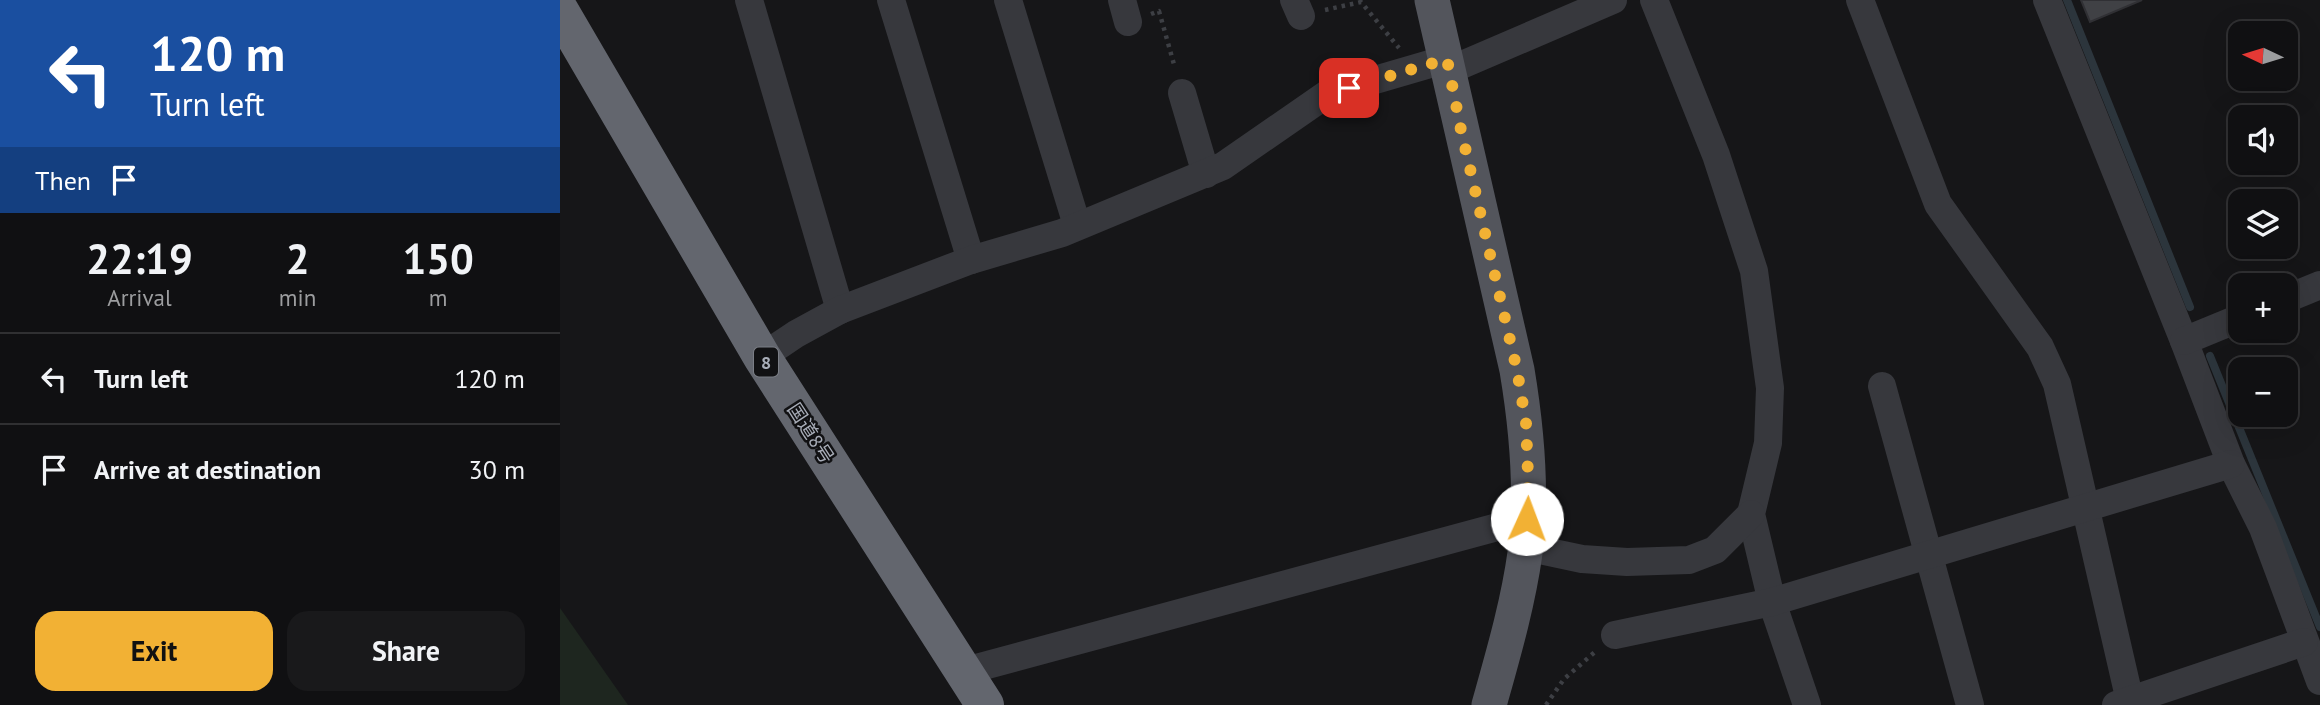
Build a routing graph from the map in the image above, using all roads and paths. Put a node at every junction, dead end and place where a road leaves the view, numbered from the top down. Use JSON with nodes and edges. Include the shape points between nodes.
{"nodes":[{"id":1,"x":749,"y":0,"type":"edge"},
{"id":2,"x":891,"y":0,"type":"edge"},
{"id":3,"x":1008,"y":0,"type":"edge"},
{"id":4,"x":1432,"y":0,"type":"edge"},
{"id":5,"x":1613,"y":0,"type":"edge"},
{"id":6,"x":1654,"y":0,"type":"edge"},
{"id":7,"x":1860,"y":0,"type":"edge"},
{"id":8,"x":2047,"y":0,"type":"edge"},
{"id":9,"x":1297,"y":8,"type":"edge"},
{"id":10,"x":560,"y":11,"type":"edge"},
{"id":11,"x":1125,"y":11,"type":"edge"},
{"id":12,"x":1448,"y":64,"type":"junction"},
{"id":13,"x":1413,"y":68,"type":"junction"},
{"id":14,"x":1182,"y":93,"type":"joint"},
{"id":15,"x":1206,"y":174,"type":"junction"},
{"id":16,"x":1077,"y":225,"type":"junction"},
{"id":17,"x":971,"y":260,"type":"junction"},
{"id":18,"x":2320,"y":285,"type":"edge"},
{"id":19,"x":2298,"y":294,"type":"edge"},
{"id":20,"x":841,"y":310,"type":"junction"},
{"id":21,"x":2228,"y":323,"type":"edge"},
{"id":22,"x":2184,"y":341,"type":"junction"},
{"id":23,"x":762,"y":357,"type":"junction"},
{"id":24,"x":1882,"y":386,"type":"dead end"},
{"id":25,"x":2231,"y":464,"type":"junction"},
{"id":26,"x":2085,"y":508,"type":"junction"},
{"id":27,"x":1751,"y":514,"type":"junction"},
{"id":28,"x":1526,"y":533,"type":"junction"},
{"id":29,"x":1928,"y":555,"type":"junction"},
{"id":30,"x":1772,"y":602,"type":"junction"},
{"id":31,"x":1615,"y":635,"type":"dead end"},
{"id":32,"x":2304,"y":642,"type":"junction"},
{"id":33,"x":965,"y":671,"type":"junction"},
{"id":34,"x":2320,"y":681,"type":"edge"},
{"id":35,"x":2123,"y":703,"type":"edge"},
{"id":36,"x":985,"y":705,"type":"edge"},
{"id":37,"x":1489,"y":705,"type":"edge"},
{"id":38,"x":1807,"y":705,"type":"edge"},
{"id":39,"x":1970,"y":705,"type":"edge"}],
"edges":[{"from":1,"to":20,"type":"street"},
{"from":2,"to":17,"type":"street"},
{"from":3,"to":16,"type":"street"},
{"from":4,"to":12,"type":"main road"},
{"from":5,"to":12,"type":"street"},
{"from":6,"to":27,"type":"street","via":[[1716,155],[1754,271],[1770,388],[1768,443]]},
{"from":7,"to":26,"type":"street","via":[[1938,204],[2040,347],[2057,384]]},
{"from":8,"to":22,"type":"street"},
{"from":9,"to":13,"type":"path","via":[[1361,2]]},
{"from":10,"to":23,"type":"highway","name":"国道8号","number":"8"},
{"from":11,"to":14,"type":"path","via":[[1159,11]]},
{"from":12,"to":13,"type":"street"},
{"from":12,"to":28,"type":"main road","via":[[1520,384],[1527,436]]},
{"from":13,"to":15,"type":"street","via":[[1327,94]]},
{"from":14,"to":15,"type":"street"},
{"from":15,"to":16,"type":"street"},
{"from":16,"to":17,"type":"street"},
{"from":17,"to":20,"type":"street"},
{"from":18,"to":19,"type":"street"},
{"from":20,"to":23,"type":"street"},
{"from":21,"to":22,"type":"street"},
{"from":22,"to":25,"type":"street"},
{"from":23,"to":33,"type":"highway","name":"国道8号","number":"8"},
{"from":24,"to":29,"type":"street"},
{"from":25,"to":26,"type":"street"},
{"from":25,"to":32,"type":"street","via":[[2263,528]]},
{"from":26,"to":29,"type":"street"},
{"from":26,"to":35,"type":"street"},
{"from":27,"to":28,"type":"street","via":[[1715,550],[1689,561],[1582,559]]},
{"from":27,"to":30,"type":"street"},
{"from":28,"to":33,"type":"street"},
{"from":28,"to":37,"type":"main road","via":[[1511,623]]},
{"from":29,"to":30,"type":"street"},
{"from":29,"to":39,"type":"street"},
{"from":30,"to":31,"type":"street"},
{"from":30,"to":38,"type":"street"},
{"from":32,"to":34,"type":"street"},
{"from":32,"to":35,"type":"street"},
{"from":33,"to":36,"type":"highway","name":"国道8号","number":"8"}]}
